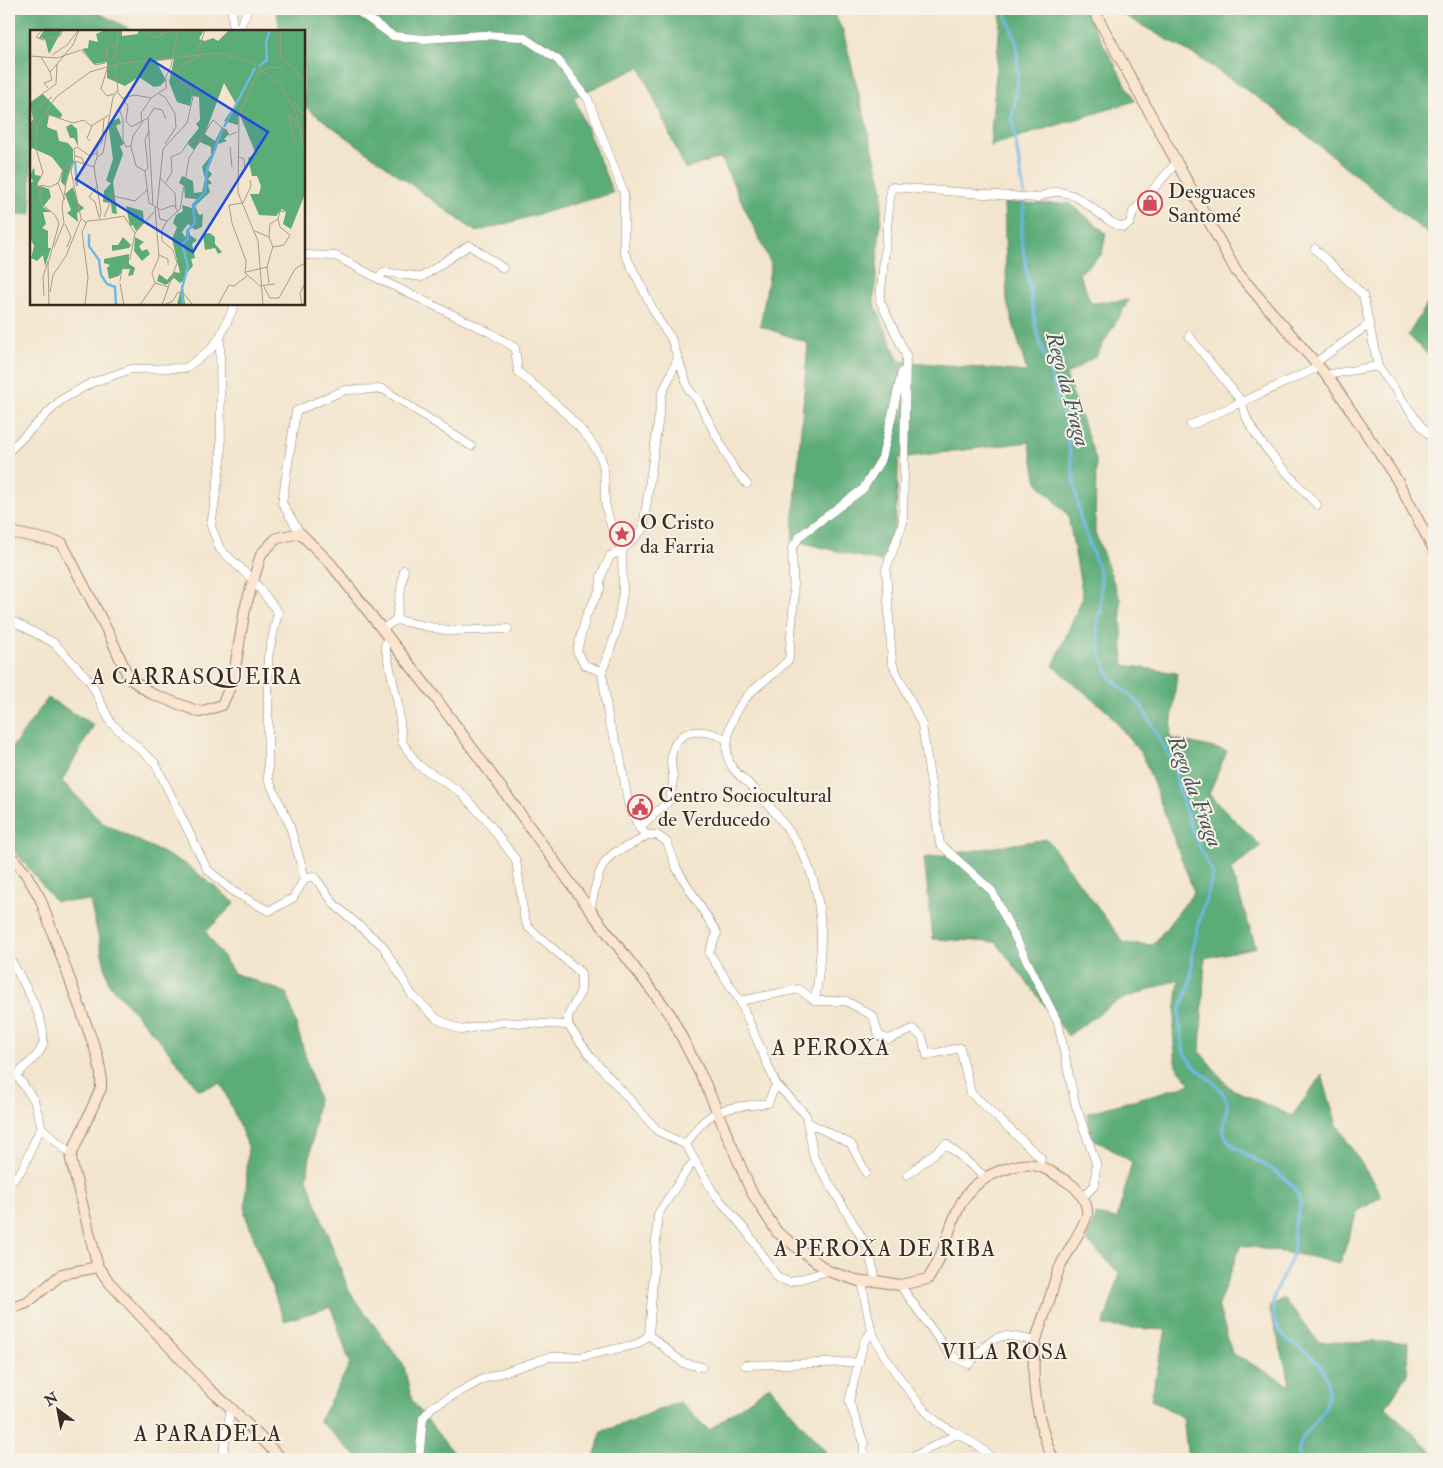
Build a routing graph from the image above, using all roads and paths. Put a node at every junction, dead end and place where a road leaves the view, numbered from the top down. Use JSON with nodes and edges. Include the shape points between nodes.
{"nodes":[{"id":1,"x":232,"y":9,"type":"edge"},
{"id":2,"x":248,"y":9,"type":"edge"},
{"id":3,"x":355,"y":9,"type":"edge"},
{"id":4,"x":1093,"y":9,"type":"edge"},
{"id":5,"x":232,"y":30,"type":"edge"},
{"id":6,"x":238,"y":30,"type":"edge"},
{"id":7,"x":1177,"y":162,"type":"junction"},
{"id":8,"x":1314,"y":249,"type":"dead end"},
{"id":9,"x":305,"y":256,"type":"edge"},
{"id":10,"x":503,"y":268,"type":"dead end"},
{"id":11,"x":379,"y":279,"type":"junction"},
{"id":12,"x":235,"y":305,"type":"edge"},
{"id":13,"x":1368,"y":325,"type":"junction"},
{"id":14,"x":1189,"y":336,"type":"dead end"},
{"id":15,"x":220,"y":337,"type":"junction"},
{"id":16,"x":906,"y":355,"type":"junction"},
{"id":17,"x":678,"y":358,"type":"junction"},
{"id":18,"x":1378,"y":366,"type":"junction"},
{"id":19,"x":1320,"y":369,"type":"junction"},
{"id":20,"x":1242,"y":402,"type":"junction"},
{"id":21,"x":1191,"y":425,"type":"dead end"},
{"id":22,"x":1434,"y":440,"type":"edge"},
{"id":23,"x":471,"y":446,"type":"dead end"},
{"id":24,"x":9,"y":451,"type":"edge"},
{"id":25,"x":748,"y":484,"type":"dead end"},
{"id":26,"x":1316,"y":505,"type":"dead end"},
{"id":27,"x":11,"y":533,"type":"edge"},
{"id":28,"x":300,"y":533,"type":"junction"},
{"id":29,"x":1434,"y":550,"type":"edge"},
{"id":30,"x":622,"y":551,"type":"junction"},
{"id":31,"x":404,"y":570,"type":"dead end"},
{"id":32,"x":253,"y":580,"type":"junction"},
{"id":33,"x":9,"y":619,"type":"edge"},
{"id":34,"x":396,"y":620,"type":"junction"},
{"id":35,"x":508,"y":629,"type":"dead end"},
{"id":36,"x":385,"y":633,"type":"junction"},
{"id":37,"x":602,"y":672,"type":"junction"},
{"id":38,"x":728,"y":740,"type":"junction"},
{"id":39,"x":639,"y":828,"type":"junction"},
{"id":40,"x":647,"y":835,"type":"junction"},
{"id":41,"x":9,"y":854,"type":"edge"},
{"id":42,"x":305,"y":878,"type":"junction"},
{"id":43,"x":590,"y":910,"type":"junction"},
{"id":44,"x":9,"y":956,"type":"edge"},
{"id":45,"x":814,"y":1001,"type":"junction"},
{"id":46,"x":740,"y":1002,"type":"junction"},
{"id":47,"x":568,"y":1025,"type":"junction"},
{"id":48,"x":776,"y":1084,"type":"junction"},
{"id":49,"x":717,"y":1111,"type":"junction"},
{"id":50,"x":807,"y":1122,"type":"junction"},
{"id":51,"x":42,"y":1128,"type":"junction"},
{"id":52,"x":686,"y":1145,"type":"junction"},
{"id":53,"x":72,"y":1153,"type":"junction"},
{"id":54,"x":695,"y":1162,"type":"junction"},
{"id":55,"x":1040,"y":1165,"type":"junction"},
{"id":56,"x":866,"y":1173,"type":"dead end"},
{"id":57,"x":906,"y":1175,"type":"dead end"},
{"id":58,"x":984,"y":1176,"type":"junction"},
{"id":59,"x":9,"y":1182,"type":"edge"},
{"id":60,"x":1083,"y":1197,"type":"junction"},
{"id":61,"x":98,"y":1267,"type":"junction"},
{"id":62,"x":828,"y":1271,"type":"junction"},
{"id":63,"x":876,"y":1281,"type":"junction"},
{"id":64,"x":862,"y":1282,"type":"junction"},
{"id":65,"x":900,"y":1286,"type":"junction"},
{"id":66,"x":10,"y":1307,"type":"edge"},
{"id":67,"x":872,"y":1332,"type":"junction"},
{"id":68,"x":649,"y":1335,"type":"junction"},
{"id":69,"x":1036,"y":1341,"type":"junction"},
{"id":70,"x":859,"y":1362,"type":"junction"},
{"id":71,"x":745,"y":1366,"type":"dead end"},
{"id":72,"x":702,"y":1367,"type":"dead end"},
{"id":73,"x":231,"y":1408,"type":"junction"},
{"id":74,"x":960,"y":1433,"type":"junction"},
{"id":75,"x":222,"y":1459,"type":"edge"},
{"id":76,"x":282,"y":1459,"type":"edge"},
{"id":77,"x":419,"y":1459,"type":"edge"},
{"id":78,"x":863,"y":1459,"type":"edge"},
{"id":79,"x":909,"y":1459,"type":"edge"},
{"id":80,"x":992,"y":1459,"type":"edge"},
{"id":81,"x":1053,"y":1459,"type":"edge"}],
"edges":[{"from":1,"to":5,"type":"street"},
{"from":2,"to":6,"type":"street"},
{"from":3,"to":17,"type":"street","via":[[393,36],[425,39],[483,34],[523,37],[558,60],[592,108],[624,194],[624,252]]},
{"from":4,"to":7,"type":"street"},
{"from":7,"to":16,"type":"street","via":[[1133,212],[1130,223],[1124,227],[1113,225],[1082,200],[1056,192],[1037,198],[891,187],[880,301]]},
{"from":7,"to":19,"type":"street","via":[[1236,270]]},
{"from":8,"to":13,"type":"street","via":[[1363,295]]},
{"from":9,"to":11,"type":"street","via":[[336,256]]},
{"from":10,"to":11,"type":"street","via":[[469,245],[422,277],[383,272]]},
{"from":11,"to":30,"type":"street","via":[[515,348],[518,372],[586,436],[603,462],[605,502],[611,529]]},
{"from":12,"to":15,"type":"street"},
{"from":13,"to":18,"type":"street"},
{"from":13,"to":19,"type":"street"},
{"from":14,"to":20,"type":"street"},
{"from":15,"to":24,"type":"street","via":[[211,349],[186,368],[131,369],[91,383],[61,400]]},
{"from":15,"to":32,"type":"street","via":[[220,460],[211,526],[220,549]]},
{"from":16,"to":38,"type":"street","via":[[882,458],[863,489],[801,535],[792,548],[794,600],[789,659],[739,706]]},
{"from":16,"to":60,"type":"street","via":[[903,523],[886,569],[892,662],[922,724],[940,844],[992,891],[1058,1023],[1075,1103],[1096,1163],[1095,1185]]},
{"from":17,"to":25,"type":"street","via":[[689,390],[734,469]]},
{"from":17,"to":30,"type":"street","via":[[662,394],[642,529]]},
{"from":18,"to":19,"type":"street"},
{"from":18,"to":22,"type":"street"},
{"from":19,"to":20,"type":"street"},
{"from":19,"to":29,"type":"street","via":[[1397,480]]},
{"from":20,"to":21,"type":"street"},
{"from":20,"to":26,"type":"street","via":[[1243,415],[1255,434]]},
{"from":23,"to":28,"type":"street","via":[[383,389],[345,390],[296,411],[282,503]]},
{"from":27,"to":32,"type":"street","via":[[62,543],[129,678],[152,694],[200,712],[222,705],[234,680]]},
{"from":28,"to":32,"type":"street","via":[[276,538],[260,554]]},
{"from":28,"to":36,"type":"street","via":[[331,564]]},
{"from":30,"to":37,"type":"street","via":[[622,600],[616,633]]},
{"from":30,"to":37,"type":"street","via":[[610,556],[576,651],[585,665]]},
{"from":31,"to":34,"type":"street"},
{"from":32,"to":42,"type":"street","via":[[278,612],[268,657],[268,779],[289,823]]},
{"from":33,"to":42,"type":"street","via":[[54,643],[90,681],[111,723],[155,763],[207,869],[234,892],[269,912],[293,898]]},
{"from":34,"to":35,"type":"street","via":[[450,631]]},
{"from":34,"to":36,"type":"street"},
{"from":36,"to":43,"type":"street"},
{"from":36,"to":47,"type":"street","via":[[402,742],[418,765],[459,791],[487,821],[516,860],[528,927],[581,973],[580,991],[568,1016]]},
{"from":37,"to":39,"type":"street","via":[[609,723],[619,750],[628,803]]},
{"from":38,"to":39,"type":"street","via":[[699,730],[684,735],[675,745],[670,761],[673,777],[670,800]]},
{"from":38,"to":45,"type":"street","via":[[726,749],[731,767],[754,788],[783,824],[803,855],[814,884],[821,912],[823,941]]},
{"from":39,"to":40,"type":"street"},
{"from":40,"to":43,"type":"street","via":[[636,844],[614,853],[602,866]]},
{"from":40,"to":46,"type":"street","via":[[657,835],[667,842],[677,869],[718,933],[709,954]]},
{"from":41,"to":53,"type":"street","via":[[40,898],[97,1054],[101,1088]]},
{"from":42,"to":47,"type":"street","via":[[314,876],[335,906],[383,946],[412,995],[437,1020],[461,1030],[502,1022]]},
{"from":43,"to":49,"type":"street","via":[[670,1014]]},
{"from":44,"to":51,"type":"street","via":[[33,1001],[44,1034],[43,1045],[36,1058],[23,1066],[17,1076],[34,1100]]},
{"from":45,"to":46,"type":"street","via":[[799,988]]},
{"from":45,"to":55,"type":"street","via":[[846,1001],[872,1016],[879,1036],[889,1039],[913,1029],[922,1038],[927,1055],[960,1048],[971,1093],[1041,1158]]},
{"from":46,"to":48,"type":"street"},
{"from":47,"to":52,"type":"street","via":[[591,1057],[658,1131]]},
{"from":48,"to":49,"type":"street","via":[[768,1103]]},
{"from":48,"to":50,"type":"street","via":[[806,1115]]},
{"from":49,"to":52,"type":"street","via":[[697,1125]]},
{"from":49,"to":62,"type":"street","via":[[751,1191],[777,1232]]},
{"from":50,"to":56,"type":"street","via":[[851,1144]]},
{"from":50,"to":63,"type":"street","via":[[814,1158],[868,1248]]},
{"from":51,"to":53,"type":"street"},
{"from":51,"to":59,"type":"street","via":[[35,1137],[26,1165]]},
{"from":52,"to":54,"type":"street"},
{"from":53,"to":61,"type":"street","via":[[73,1172]]},
{"from":54,"to":62,"type":"street","via":[[778,1278],[790,1282]]},
{"from":54,"to":68,"type":"street","via":[[658,1214]]},
{"from":55,"to":58,"type":"street","via":[[1016,1164]]},
{"from":55,"to":60,"type":"street","via":[[1073,1184]]},
{"from":57,"to":58,"type":"street","via":[[946,1144]]},
{"from":58,"to":65,"type":"street","via":[[971,1187],[957,1208],[938,1265],[928,1280]]},
{"from":60,"to":69,"type":"street","via":[[1087,1215],[1060,1267]]},
{"from":61,"to":66,"type":"street","via":[[62,1274],[27,1303]]},
{"from":61,"to":73,"type":"street","via":[[208,1388]]},
{"from":62,"to":64,"type":"street"},
{"from":63,"to":64,"type":"street"},
{"from":63,"to":65,"type":"street"},
{"from":64,"to":67,"type":"street"},
{"from":65,"to":69,"type":"street","via":[[951,1356],[969,1364],[995,1337],[1005,1335]]},
{"from":67,"to":70,"type":"street","via":[[864,1341]]},
{"from":67,"to":74,"type":"street","via":[[880,1349],[914,1396],[938,1422]]},
{"from":68,"to":72,"type":"street","via":[[683,1363]]},
{"from":68,"to":77,"type":"street","via":[[638,1344],[580,1358],[550,1356],[483,1379],[432,1408],[423,1418]]},
{"from":69,"to":81,"type":"street","via":[[1034,1392],[1046,1445]]},
{"from":70,"to":71,"type":"street"},
{"from":70,"to":78,"type":"street","via":[[849,1401],[864,1443]]},
{"from":73,"to":75,"type":"street"},
{"from":73,"to":76,"type":"street"},
{"from":74,"to":79,"type":"street"},
{"from":74,"to":80,"type":"street"}]}
